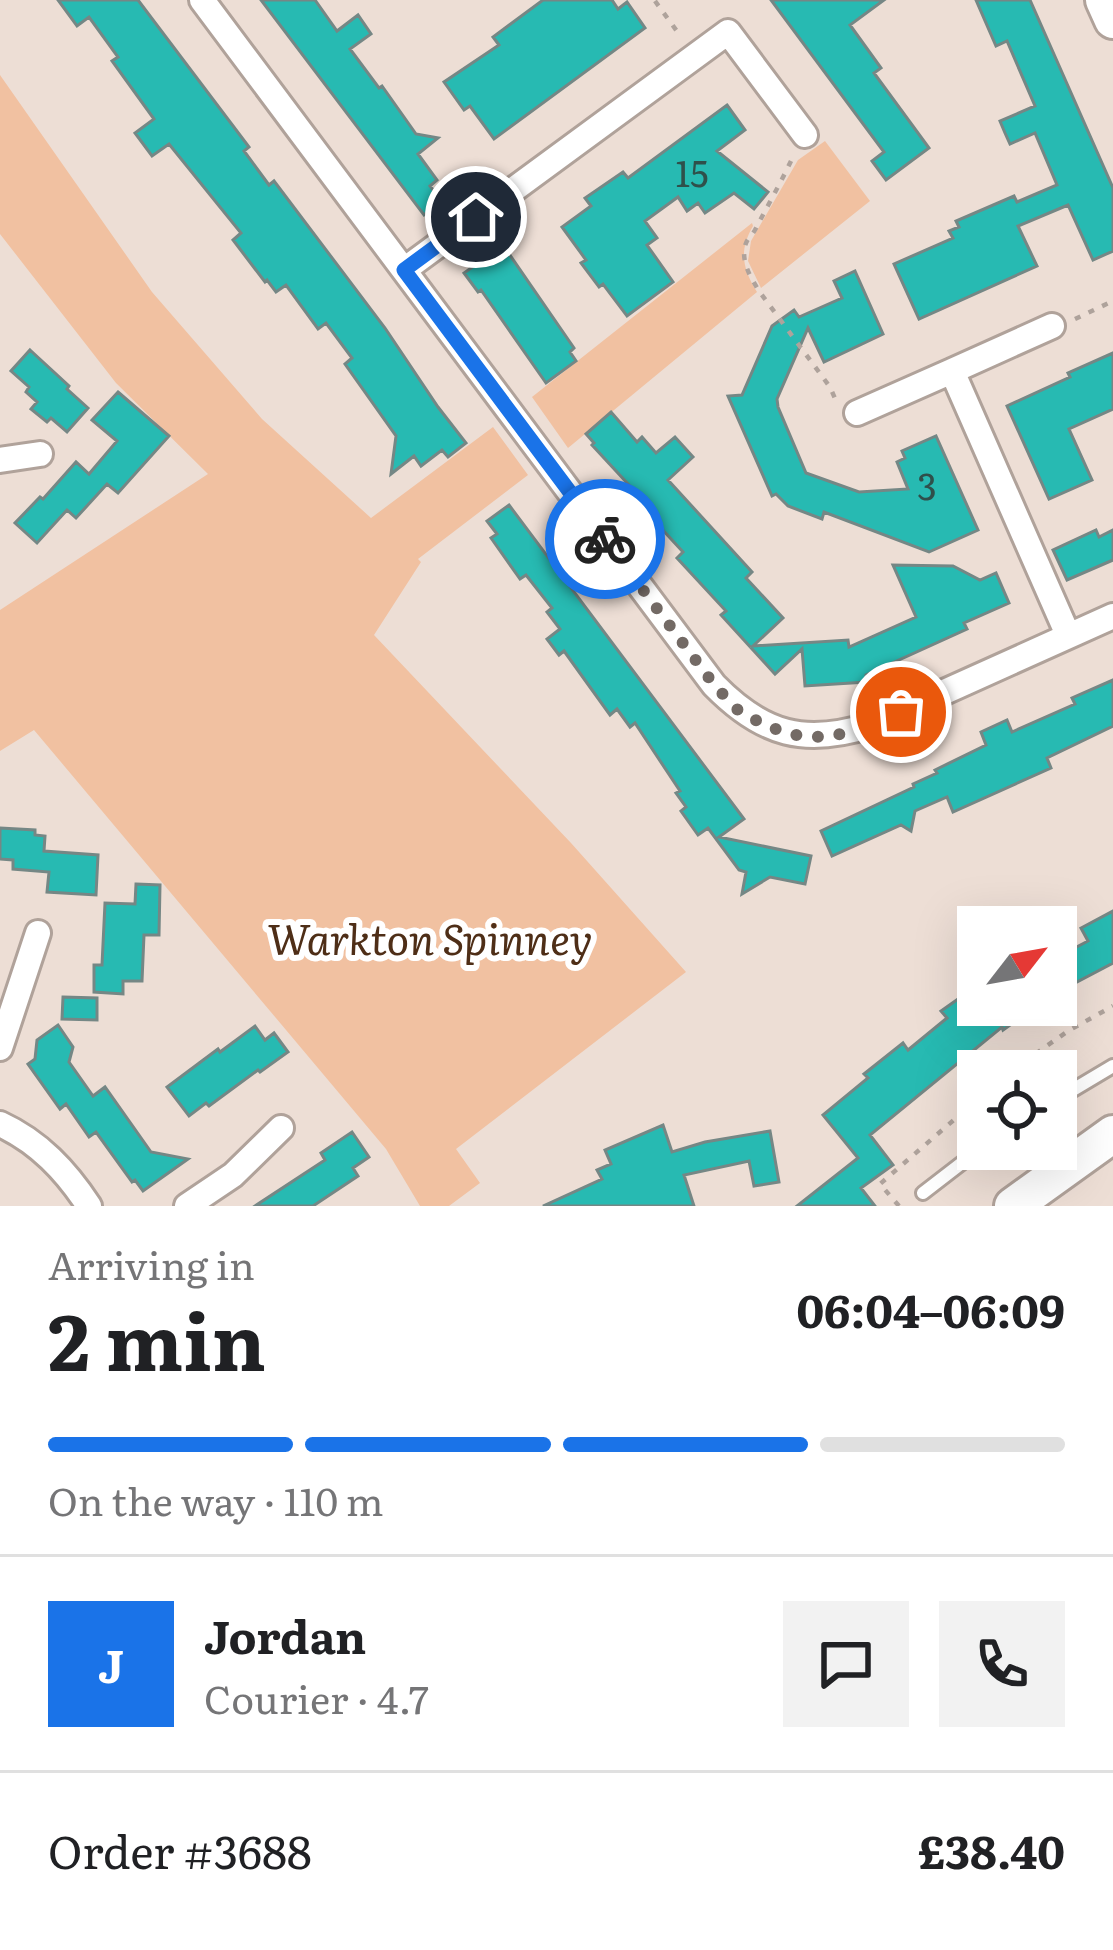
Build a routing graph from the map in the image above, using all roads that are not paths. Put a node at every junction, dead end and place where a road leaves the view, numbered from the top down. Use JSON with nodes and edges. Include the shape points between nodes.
{"nodes":[{"id":1,"x":202,"y":0,"type":"edge"},
{"id":2,"x":1104,"y":0,"type":"edge"},
{"id":3,"x":1113,"y":20,"type":"edge"},
{"id":4,"x":805,"y":134,"type":"dead end"},
{"id":5,"x":404,"y":270,"type":"junction"},
{"id":6,"x":1059,"y":324,"type":"road end"},
{"id":7,"x":952,"y":371,"type":"junction"},
{"id":8,"x":847,"y":409,"type":"road end"},
{"id":9,"x":40,"y":454,"type":"dead end"},
{"id":10,"x":0,"y":460,"type":"edge"},
{"id":11,"x":1113,"y":616,"type":"edge"},
{"id":12,"x":1068,"y":635,"type":"junction"},
{"id":13,"x":38,"y":933,"type":"dead end"},
{"id":14,"x":0,"y":1048,"type":"edge"},
{"id":15,"x":1113,"y":1066,"type":"edge"},
{"id":16,"x":1077,"y":1087,"type":"edge"},
{"id":17,"x":0,"y":1124,"type":"edge"},
{"id":18,"x":281,"y":1128,"type":"dead end"},
{"id":19,"x":1113,"y":1134,"type":"edge"},
{"id":20,"x":957,"y":1167,"type":"edge"},
{"id":21,"x":923,"y":1193,"type":"dead end"},
{"id":22,"x":89,"y":1206,"type":"edge"},
{"id":23,"x":187,"y":1206,"type":"edge"},
{"id":24,"x":1013,"y":1206,"type":"edge"}],
"edges":[{"from":1,"to":5,"type":"street"},
{"from":2,"to":3,"type":"street"},
{"from":4,"to":5,"type":"street","via":[[728,32]]},
{"from":5,"to":12,"type":"street","via":[[715,686],[766,726],[842,734]]},
{"from":6,"to":7,"type":"street"},
{"from":7,"to":8,"type":"street"},
{"from":7,"to":12,"type":"street"},
{"from":9,"to":10,"type":"street"},
{"from":11,"to":12,"type":"street"},
{"from":13,"to":14,"type":"street"},
{"from":15,"to":16,"type":"lane"},
{"from":17,"to":22,"type":"street","via":[[43,1150]]},
{"from":18,"to":23,"type":"street"},
{"from":19,"to":24,"type":"street"},
{"from":20,"to":21,"type":"lane"}]}
